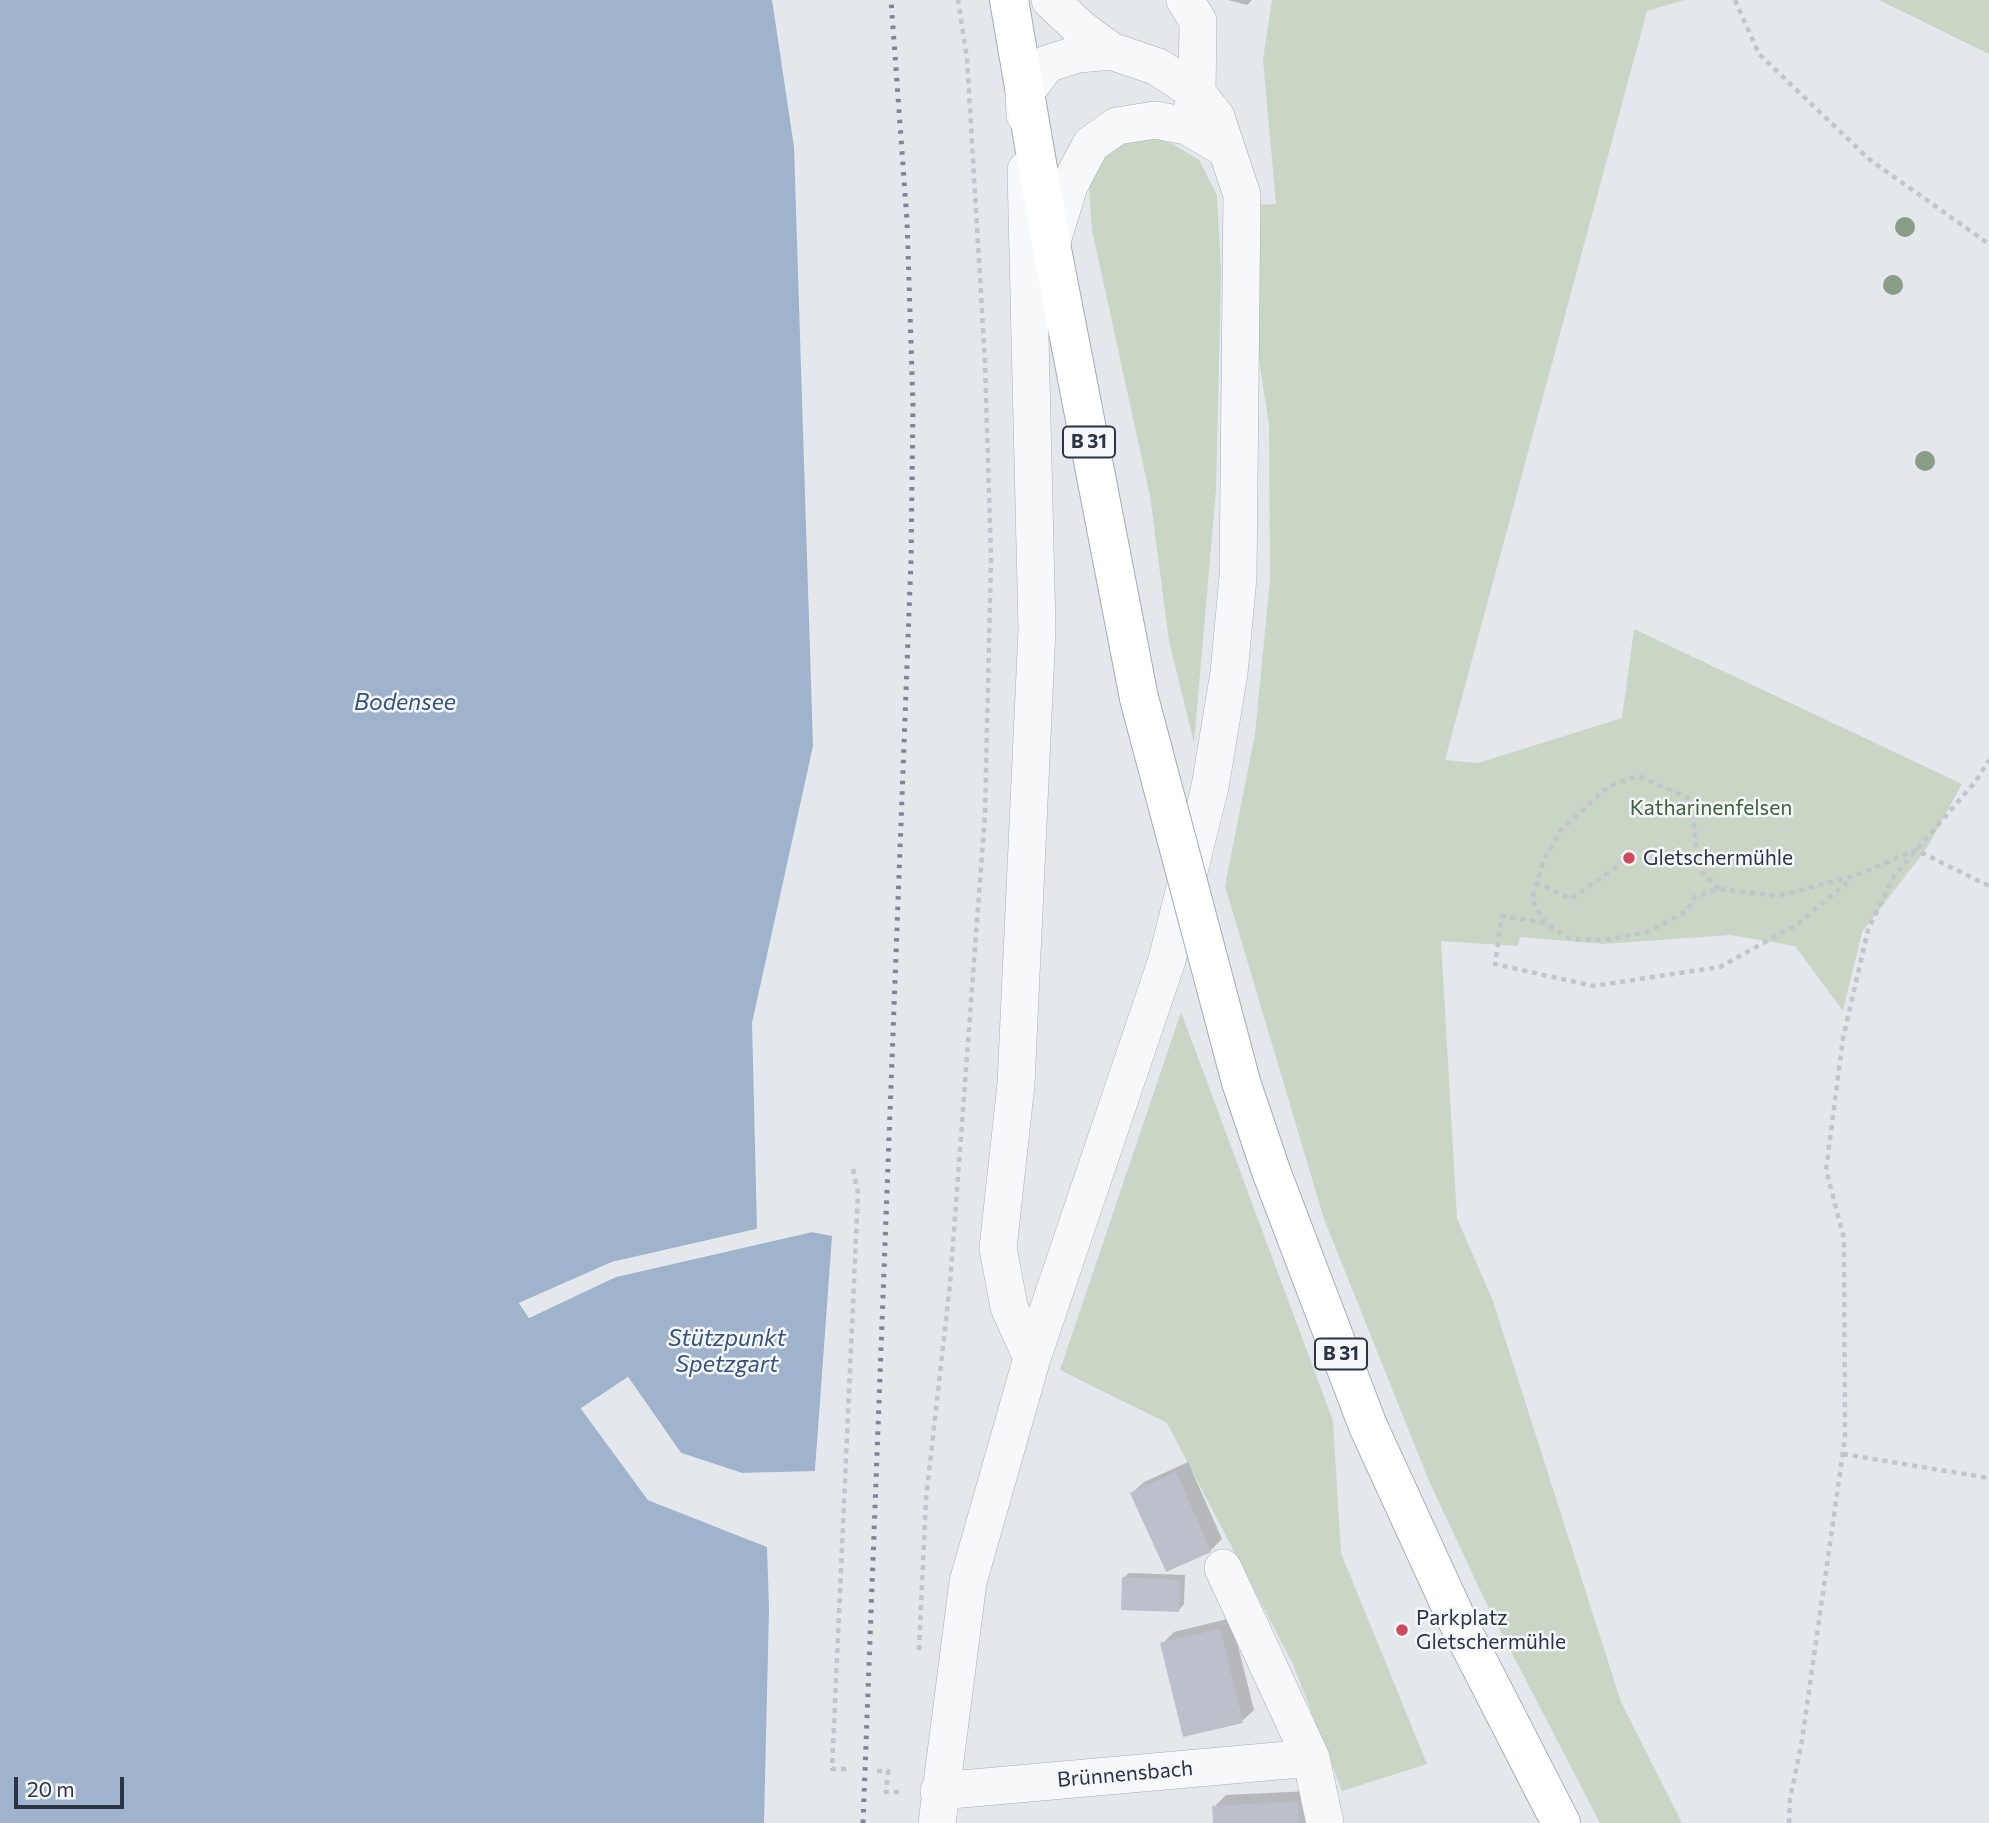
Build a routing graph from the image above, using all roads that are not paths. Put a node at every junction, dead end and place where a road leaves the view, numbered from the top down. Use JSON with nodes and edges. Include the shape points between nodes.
{"nodes":[{"id":1,"x":1009,"y":0,"type":"edge"},
{"id":2,"x":1050,"y":0,"type":"edge"},
{"id":3,"x":1185,"y":0,"type":"edge"},
{"id":4,"x":1111,"y":51,"type":"junction"},
{"id":5,"x":1024,"y":94,"type":"junction"},
{"id":6,"x":1192,"y":110,"type":"junction"},
{"id":7,"x":1051,"y":244,"type":"junction"},
{"id":8,"x":1031,"y":1358,"type":"junction"},
{"id":9,"x":1223,"y":1568,"type":"dead end"},
{"id":10,"x":1311,"y":1758,"type":"junction"},
{"id":11,"x":926,"y":1802,"type":"edge"},
{"id":12,"x":1325,"y":1823,"type":"edge"},
{"id":13,"x":1560,"y":1823,"type":"edge"}],
"edges":[{"from":1,"to":5,"type":"main road","number":"B 31"},
{"from":2,"to":4,"type":"street"},
{"from":3,"to":6,"type":"street","via":[[1198,21]]},
{"from":4,"to":5,"type":"street","via":[[1078,54],[1047,64]]},
{"from":4,"to":6,"type":"street","via":[[1158,67]]},
{"from":5,"to":7,"type":"main road","number":"B 31"},
{"from":5,"to":8,"type":"street","via":[[1037,629],[1016,1084],[998,1248],[1009,1307]]},
{"from":6,"to":7,"type":"street","via":[[1117,127],[1091,144],[1069,186]]},
{"from":6,"to":8,"type":"street","via":[[1216,117],[1242,195],[1237,578],[1230,673],[1210,788],[1167,960]]},
{"from":7,"to":13,"type":"main road","number":"B 31","bridge":true,"via":[[1139,698],[1241,1082],[1368,1426],[1457,1620]]},
{"from":8,"to":11,"type":"street","via":[[968,1582]]},
{"from":9,"to":10,"type":"street"},
{"from":10,"to":11,"type":"street","name":"Brünnensbach"},
{"from":10,"to":12,"type":"street"}]}
